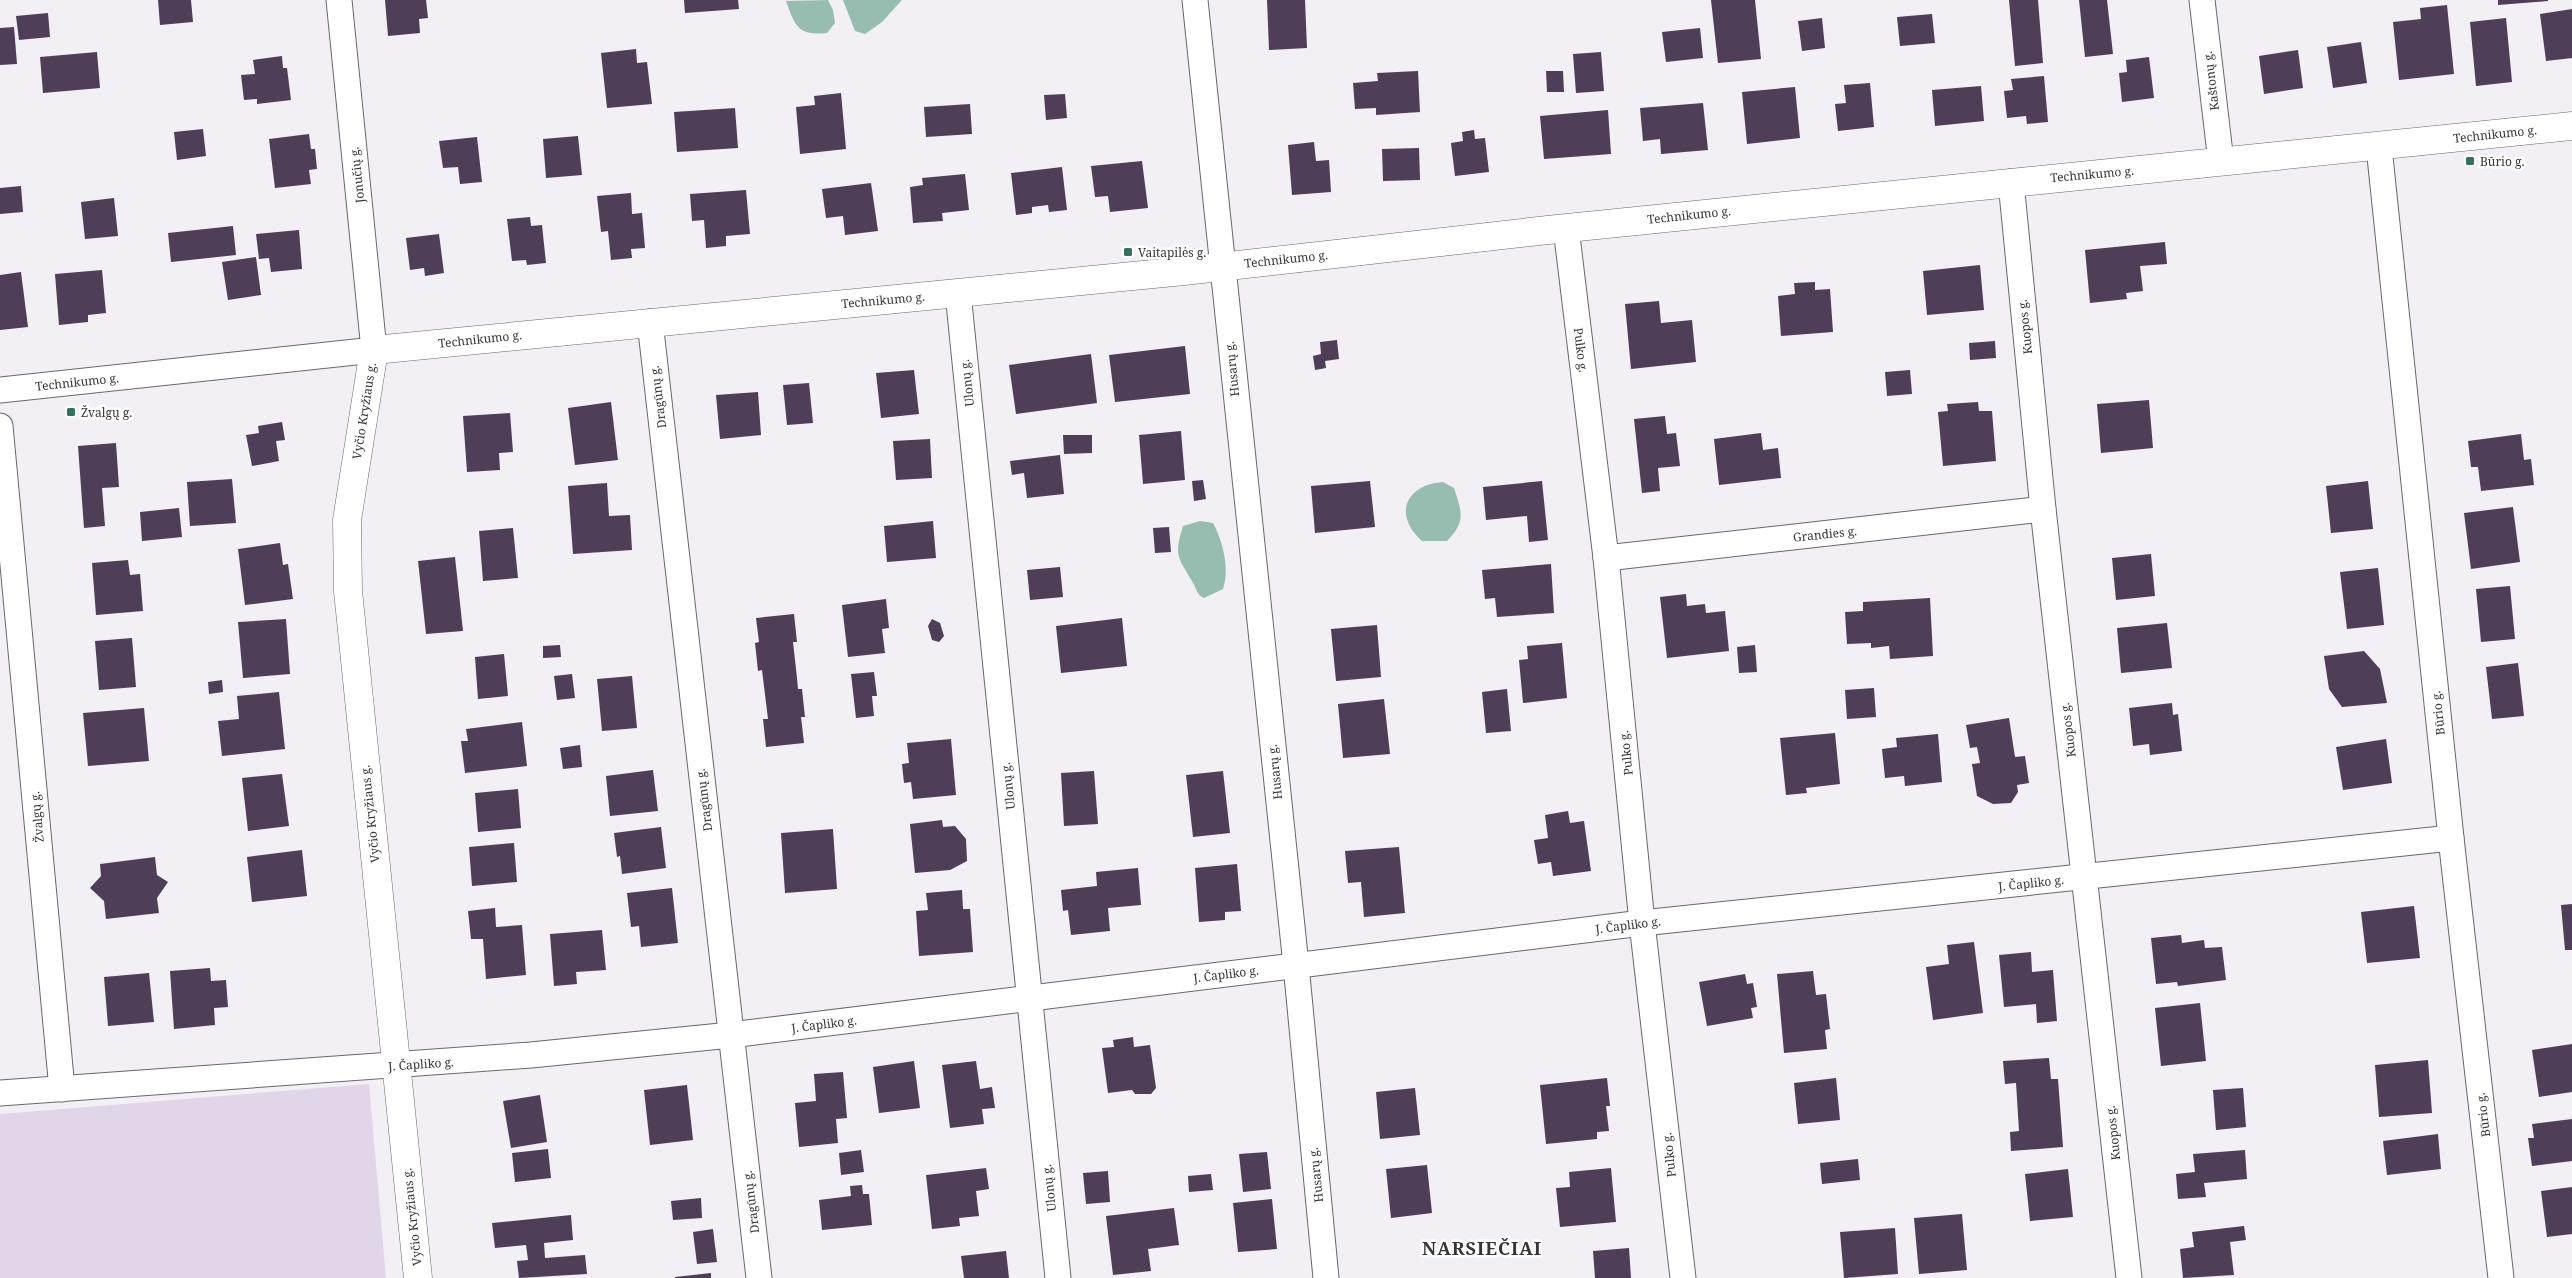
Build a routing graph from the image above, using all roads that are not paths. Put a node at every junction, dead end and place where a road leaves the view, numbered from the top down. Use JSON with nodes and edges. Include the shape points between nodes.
{"nodes":[{"id":1,"x":339,"y":0,"type":"edge"},
{"id":2,"x":1195,"y":0,"type":"edge"},
{"id":3,"x":2202,"y":0,"type":"edge"},
{"id":4,"x":2572,"y":126,"type":"edge"},
{"id":5,"x":2379,"y":147,"type":"junction"},
{"id":6,"x":2221,"y":162,"type":"junction"},
{"id":7,"x":2011,"y":182,"type":"junction"},
{"id":8,"x":1566,"y":228,"type":"junction"},
{"id":9,"x":1221,"y":266,"type":"junction"},
{"id":10,"x":958,"y":293,"type":"junction"},
{"id":11,"x":650,"y":322,"type":"junction"},
{"id":12,"x":374,"y":350,"type":"junction"},
{"id":13,"x":0,"y":390,"type":"edge"},
{"id":14,"x":0,"y":426,"type":"edge"},
{"id":15,"x":2043,"y":509,"type":"junction"},
{"id":16,"x":1606,"y":558,"type":"junction"},
{"id":17,"x":2451,"y":838,"type":"junction"},
{"id":18,"x":2085,"y":878,"type":"junction"},
{"id":19,"x":1642,"y":923,"type":"junction"},
{"id":20,"x":1296,"y":965,"type":"junction"},
{"id":21,"x":1029,"y":999,"type":"junction"},
{"id":22,"x":731,"y":1035,"type":"junction"},
{"id":23,"x":395,"y":1066,"type":"junction"},
{"id":24,"x":62,"y":1089,"type":"junction"},
{"id":25,"x":0,"y":1093,"type":"edge"},
{"id":26,"x":418,"y":1278,"type":"edge"},
{"id":27,"x":760,"y":1278,"type":"edge"},
{"id":28,"x":1058,"y":1278,"type":"edge"},
{"id":29,"x":1326,"y":1278,"type":"edge"},
{"id":30,"x":1683,"y":1278,"type":"edge"},
{"id":31,"x":2129,"y":1278,"type":"edge"},
{"id":32,"x":2501,"y":1278,"type":"edge"}],
"edges":[{"from":1,"to":12,"type":"street","name":"Jonučių g."},
{"from":2,"to":9,"type":"street"},
{"from":3,"to":6,"type":"street","name":"Kaštonų g."},
{"from":4,"to":5,"type":"street","name":"Technikumo g."},
{"from":5,"to":6,"type":"street","name":"Technikumo g."},
{"from":5,"to":17,"type":"street","name":"Būrio g."},
{"from":6,"to":7,"type":"street","name":"Technikumo g."},
{"from":7,"to":8,"type":"street","name":"Technikumo g."},
{"from":7,"to":15,"type":"street","name":"Kuopos g."},
{"from":8,"to":9,"type":"street","name":"Technikumo g."},
{"from":8,"to":16,"type":"street","name":"Pulko g."},
{"from":9,"to":10,"type":"street","name":"Technikumo g."},
{"from":9,"to":20,"type":"street","name":"Husarų g."},
{"from":10,"to":11,"type":"street","name":"Technikumo g."},
{"from":10,"to":21,"type":"street","name":"Ulonų g."},
{"from":11,"to":12,"type":"street","name":"Technikumo g."},
{"from":11,"to":22,"type":"street","name":"Dragūnų g."},
{"from":12,"to":13,"type":"street","name":"Technikumo g."},
{"from":12,"to":23,"type":"street","name":"Vyčio Kryžiaus g.","via":[[347,520],[348,591]]},
{"from":14,"to":24,"type":"street","name":"Žvalgų g."},
{"from":15,"to":16,"type":"street","name":"Grandies g."},
{"from":15,"to":18,"type":"street","name":"Kuopos g."},
{"from":16,"to":19,"type":"street","name":"Pulko g."},
{"from":17,"to":18,"type":"street","name":"J. Čapliko g."},
{"from":17,"to":32,"type":"street","name":"Būrio g."},
{"from":18,"to":19,"type":"street","name":"J. Čapliko g."},
{"from":18,"to":31,"type":"street","name":"Kuopos g."},
{"from":19,"to":20,"type":"street","name":"J. Čapliko g."},
{"from":19,"to":30,"type":"street","name":"Pulko g."},
{"from":20,"to":21,"type":"street","name":"J. Čapliko g."},
{"from":20,"to":29,"type":"street","name":"Husarų g."},
{"from":21,"to":22,"type":"street","name":"J. Čapliko g."},
{"from":21,"to":28,"type":"street","name":"Ulonų g."},
{"from":22,"to":23,"type":"street","name":"J. Čapliko g."},
{"from":22,"to":27,"type":"street","name":"Dragūnų g."},
{"from":23,"to":24,"type":"street","name":"J. Čapliko g."},
{"from":23,"to":26,"type":"street","name":"Vyčio Kryžiaus g."},
{"from":24,"to":25,"type":"street","name":"J. Čapliko g."}]}
